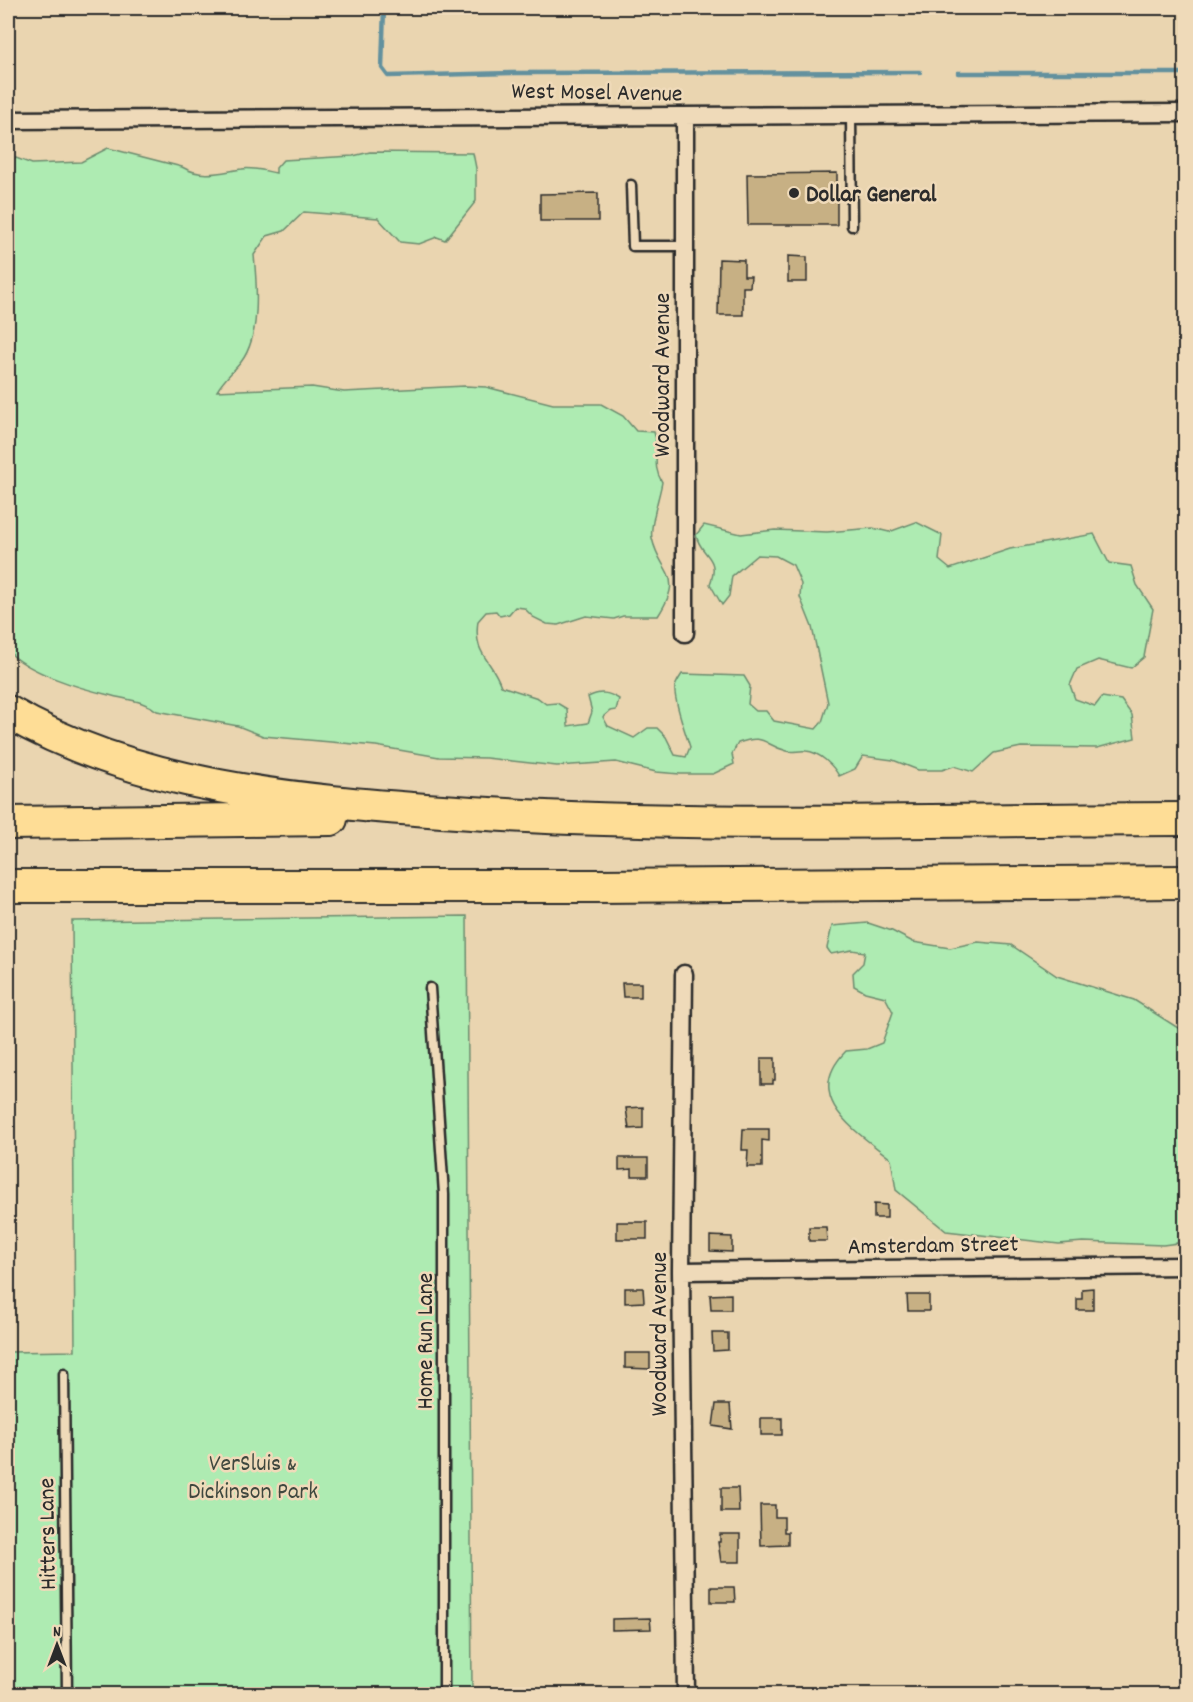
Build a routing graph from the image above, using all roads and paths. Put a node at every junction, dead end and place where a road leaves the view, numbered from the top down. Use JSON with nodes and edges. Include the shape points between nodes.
{"nodes":[{"id":1,"x":1185,"y":113,"type":"edge"},
{"id":2,"x":851,"y":115,"type":"junction"},
{"id":3,"x":685,"y":116,"type":"junction"},
{"id":4,"x":8,"y":120,"type":"edge"},
{"id":5,"x":631,"y":185,"type":"dead end"},
{"id":6,"x":852,"y":226,"type":"dead end"},
{"id":7,"x":685,"y":246,"type":"junction"},
{"id":8,"x":685,"y":633,"type":"dead end"},
{"id":9,"x":8,"y":712,"type":"edge"},
{"id":10,"x":530,"y":817,"type":"junction"},
{"id":11,"x":1185,"y":819,"type":"edge"},
{"id":12,"x":8,"y":822,"type":"edge"},
{"id":13,"x":1185,"y":882,"type":"edge"},
{"id":14,"x":8,"y":886,"type":"edge"},
{"id":15,"x":88,"y":886,"type":"junction"},
{"id":16,"x":8,"y":894,"type":"edge"},
{"id":17,"x":684,"y":974,"type":"dead end"},
{"id":18,"x":430,"y":988,"type":"dead end"},
{"id":19,"x":1185,"y":1266,"type":"edge"},
{"id":20,"x":681,"y":1270,"type":"junction"},
{"id":21,"x":64,"y":1374,"type":"dead end"},
{"id":22,"x":68,"y":1695,"type":"edge"},
{"id":23,"x":444,"y":1695,"type":"edge"},
{"id":24,"x":686,"y":1695,"type":"edge"}],
"edges":[{"from":1,"to":2,"type":"street","name":"West Mosel Avenue"},
{"from":2,"to":3,"type":"street","name":"West Mosel Avenue"},
{"from":2,"to":6,"type":"lane"},
{"from":3,"to":4,"type":"street","name":"West Mosel Avenue"},
{"from":3,"to":7,"type":"street","name":"Woodward Avenue"},
{"from":5,"to":7,"type":"lane","via":[[633,246]]},
{"from":7,"to":8,"type":"street","name":"Woodward Avenue"},
{"from":9,"to":10,"type":"highway","via":[[93,750],[183,779],[319,802]]},
{"from":10,"to":11,"type":"highway","via":[[673,821]]},
{"from":10,"to":12,"type":"highway"},
{"from":13,"to":15,"type":"highway"},
{"from":14,"to":15,"type":"highway"},
{"from":15,"to":16,"type":"highway"},
{"from":17,"to":20,"type":"street","name":"Woodward Avenue"},
{"from":18,"to":23,"type":"lane","name":"Home Run Lane","via":[[444,1194]]},
{"from":19,"to":20,"type":"street","name":"Amsterdam Street"},
{"from":20,"to":24,"type":"street","name":"Woodward Avenue"},
{"from":21,"to":22,"type":"lane","name":"Hitters Lane"}]}
